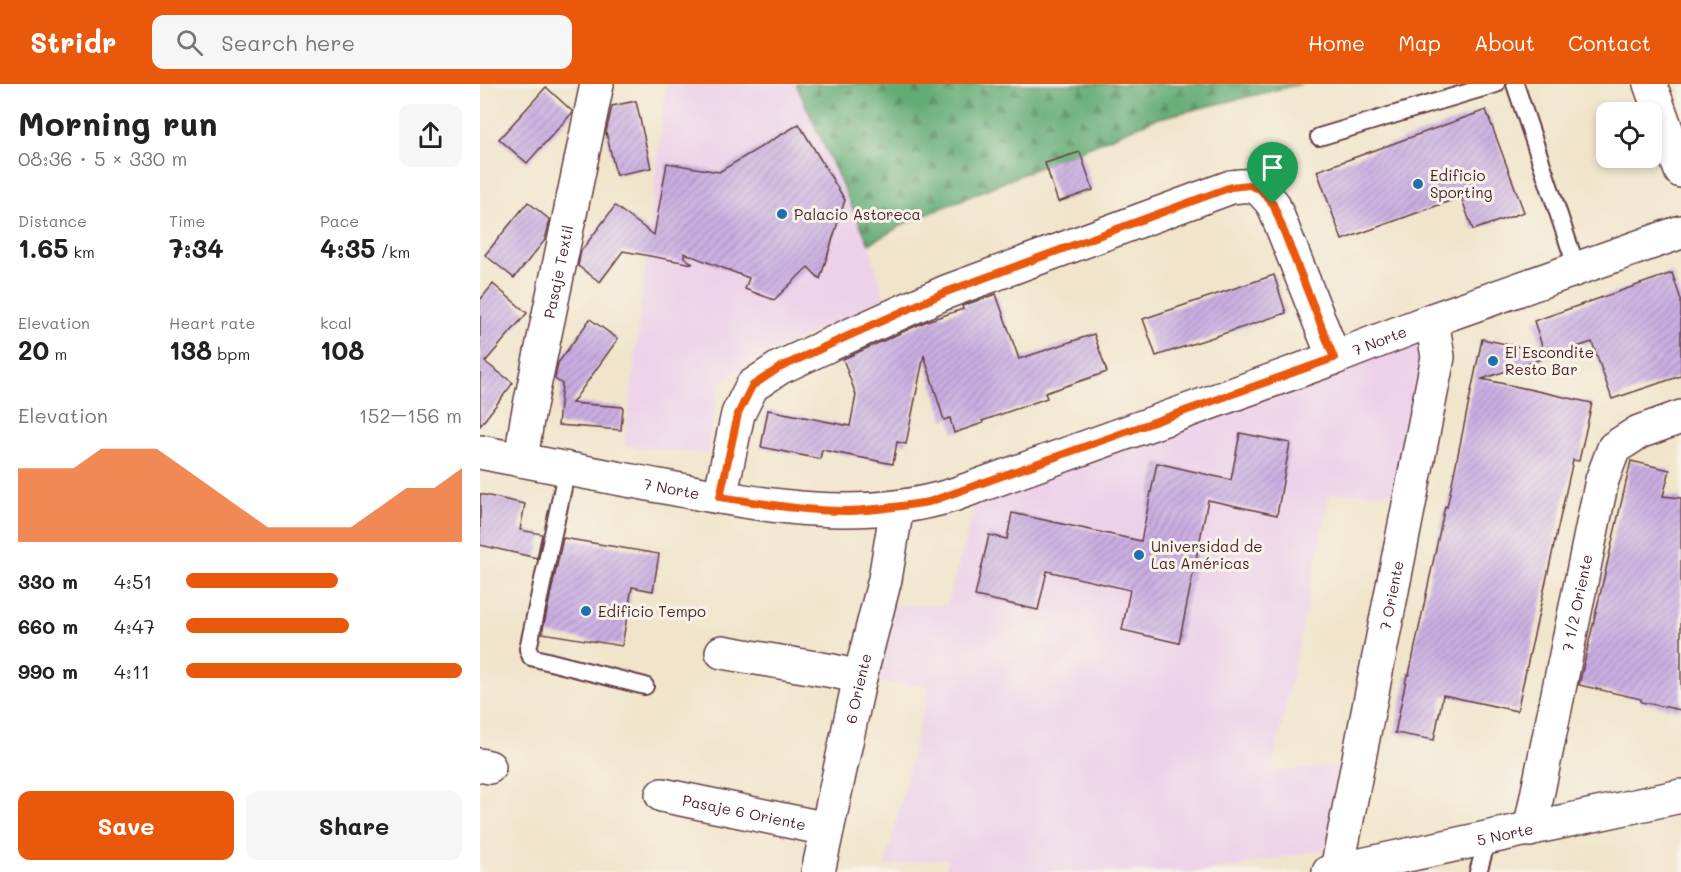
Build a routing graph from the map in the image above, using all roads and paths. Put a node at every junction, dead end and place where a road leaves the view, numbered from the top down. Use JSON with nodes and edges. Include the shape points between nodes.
{"nodes":[{"id":1,"x":597,"y":84,"type":"edge"},
{"id":2,"x":1496,"y":84,"type":"edge"},
{"id":3,"x":1515,"y":84,"type":"edge"},
{"id":4,"x":1650,"y":84,"type":"edge"},
{"id":5,"x":1319,"y":137,"type":"dead end"},
{"id":6,"x":1681,"y":171,"type":"edge"},
{"id":7,"x":1681,"y":232,"type":"edge"},
{"id":8,"x":1577,"y":269,"type":"junction"},
{"id":9,"x":1432,"y":320,"type":"junction"},
{"id":10,"x":1334,"y":358,"type":"junction"},
{"id":11,"x":1681,"y":417,"type":"edge"},
{"id":12,"x":480,"y":452,"type":"edge"},
{"id":13,"x":521,"y":460,"type":"junction"},
{"id":14,"x":567,"y":469,"type":"junction"},
{"id":15,"x":720,"y":497,"type":"junction"},
{"id":16,"x":897,"y":507,"type":"junction"},
{"id":17,"x":722,"y":652,"type":"dead end"},
{"id":18,"x":860,"y":677,"type":"junction"},
{"id":19,"x":645,"y":686,"type":"dead end"},
{"id":20,"x":662,"y":795,"type":"dead end"},
{"id":21,"x":1681,"y":796,"type":"edge"},
{"id":22,"x":827,"y":829,"type":"junction"},
{"id":23,"x":1530,"y":830,"type":"junction"},
{"id":24,"x":1488,"y":838,"type":"junction"},
{"id":25,"x":1386,"y":865,"type":"edge"},
{"id":26,"x":1333,"y":871,"type":"edge"},
{"id":27,"x":818,"y":872,"type":"edge"},
{"id":28,"x":1478,"y":872,"type":"edge"}],
"edges":[{"from":1,"to":13,"type":"street","name":"Pasaje Textil"},
{"from":2,"to":5,"type":"lane"},
{"from":3,"to":8,"type":"lane"},
{"from":4,"to":6,"type":"street"},
{"from":7,"to":8,"type":"street","name":"7 Norte"},
{"from":8,"to":9,"type":"street","name":"7 Norte"},
{"from":9,"to":10,"type":"street","name":"7 Norte"},
{"from":9,"to":26,"type":"street","name":"7 Oriente","via":[[1438,357]]},
{"from":10,"to":15,"type":"street","via":[[1273,204],[1260,189],[1249,185],[1231,187],[946,292],[779,368],[752,386],[738,414]]},
{"from":10,"to":16,"type":"street","name":"7 Norte","via":[[952,495]]},
{"from":11,"to":23,"type":"street","name":"7 1/2 Oriente","via":[[1639,432],[1614,448],[1602,480]]},
{"from":12,"to":13,"type":"street","name":"7 Norte"},
{"from":13,"to":14,"type":"street","name":"7 Norte"},
{"from":14,"to":15,"type":"street","name":"7 Norte"},
{"from":14,"to":19,"type":"lane","via":[[528,649],[531,657]]},
{"from":15,"to":16,"type":"street","name":"7 Norte","via":[[799,509]]},
{"from":16,"to":18,"type":"street","name":"6 Oriente","via":[[885,579]]},
{"from":17,"to":18,"type":"street"},
{"from":18,"to":22,"type":"street","name":"6 Oriente"},
{"from":20,"to":22,"type":"street","name":"Pasaje 6 Oriente"},
{"from":21,"to":23,"type":"street","name":"5 Norte"},
{"from":22,"to":27,"type":"street","name":"6 Oriente"},
{"from":23,"to":24,"type":"street","name":"5 Norte"},
{"from":24,"to":25,"type":"street","name":"5 Norte"},
{"from":24,"to":28,"type":"lane"},
{"from":25,"to":26,"type":"street","name":"5 Norte"}]}
